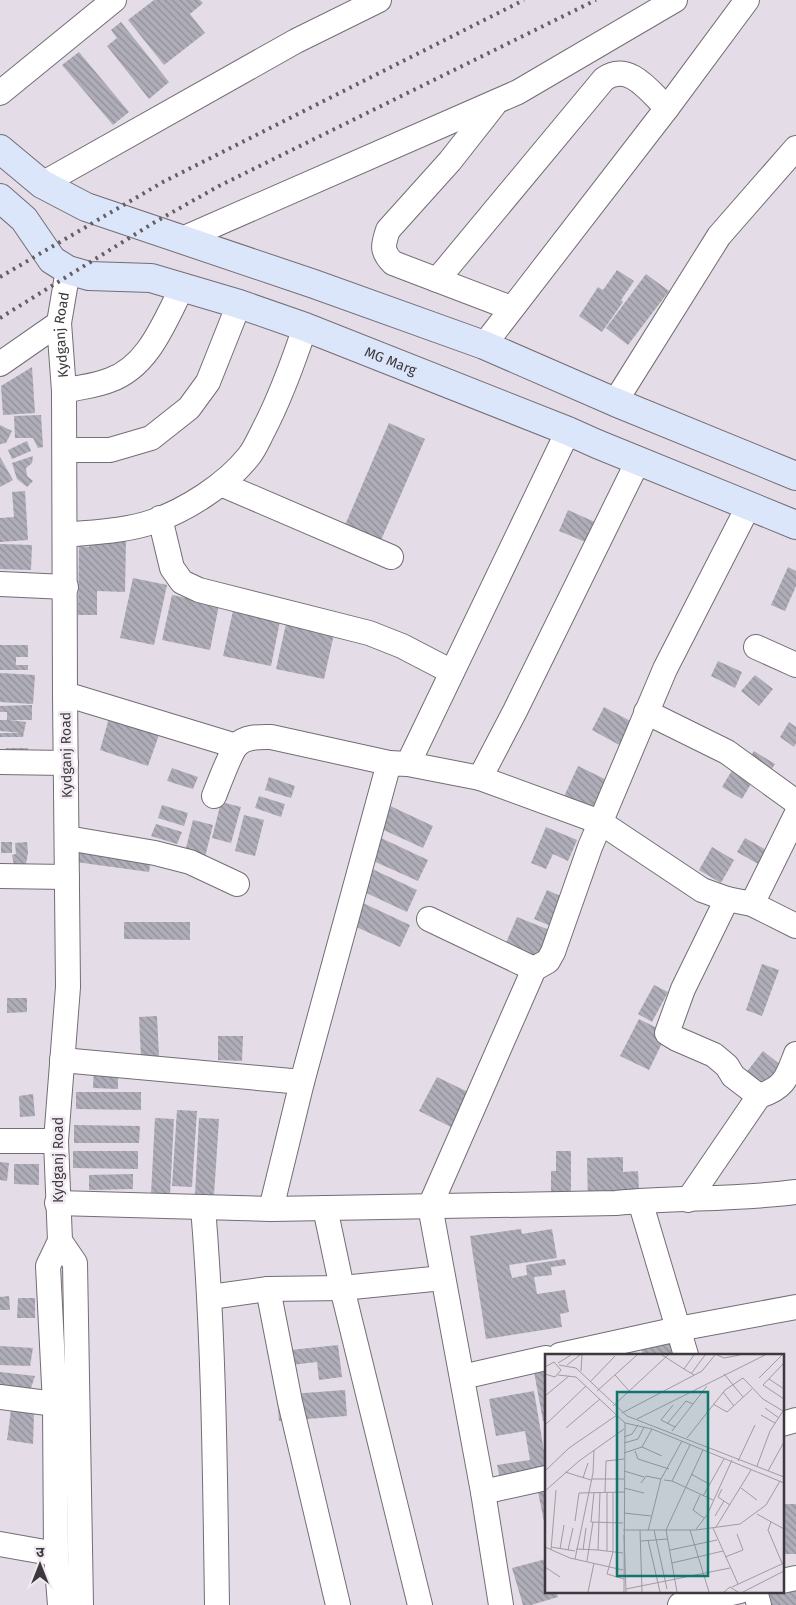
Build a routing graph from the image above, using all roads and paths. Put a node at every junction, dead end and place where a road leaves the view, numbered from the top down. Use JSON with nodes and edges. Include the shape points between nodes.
{"nodes":[{"id":1,"x":114,"y":0,"type":"edge"},
{"id":2,"x":379,"y":0,"type":"edge"},
{"id":3,"x":674,"y":0,"type":"edge"},
{"id":4,"x":746,"y":0,"type":"edge"},
{"id":5,"x":0,"y":93,"type":"edge"},
{"id":6,"x":496,"y":102,"type":"junction"},
{"id":7,"x":667,"y":108,"type":"junction"},
{"id":8,"x":796,"y":148,"type":"edge"},
{"id":9,"x":0,"y":149,"type":"edge"},
{"id":10,"x":42,"y":184,"type":"junction"},
{"id":11,"x":0,"y":198,"type":"edge"},
{"id":12,"x":180,"y":240,"type":"junction"},
{"id":13,"x":68,"y":270,"type":"junction"},
{"id":14,"x":438,"y":280,"type":"junction"},
{"id":15,"x":182,"y":288,"type":"junction"},
{"id":16,"x":239,"y":304,"type":"junction"},
{"id":17,"x":511,"y":308,"type":"junction"},
{"id":18,"x":59,"y":323,"type":"junction"},
{"id":19,"x":305,"y":327,"type":"junction"},
{"id":20,"x":484,"y":345,"type":"junction"},
{"id":21,"x":0,"y":364,"type":"edge"},
{"id":22,"x":64,"y":390,"type":"junction"},
{"id":23,"x":615,"y":402,"type":"junction"},
{"id":24,"x":568,"y":431,"type":"junction"},
{"id":25,"x":65,"y":450,"type":"junction"},
{"id":26,"x":638,"y":461,"type":"junction"},
{"id":27,"x":796,"y":476,"type":"edge"},
{"id":28,"x":221,"y":484,"type":"junction"},
{"id":29,"x":749,"y":505,"type":"junction"},
{"id":30,"x":160,"y":518,"type":"junction"},
{"id":31,"x":796,"y":525,"type":"edge"},
{"id":32,"x":65,"y":535,"type":"junction"},
{"id":33,"x":391,"y":557,"type":"dead end"},
{"id":34,"x":0,"y":584,"type":"edge"},
{"id":35,"x":66,"y":586,"type":"junction"},
{"id":36,"x":756,"y":647,"type":"dead end"},
{"id":37,"x":796,"y":665,"type":"edge"},
{"id":38,"x":452,"y":672,"type":"junction"},
{"id":39,"x":65,"y":694,"type":"junction"},
{"id":40,"x":646,"y":712,"type":"junction"},
{"id":41,"x":236,"y":746,"type":"junction"},
{"id":42,"x":0,"y":762,"type":"edge"},
{"id":43,"x":66,"y":763,"type":"junction"},
{"id":44,"x":398,"y":763,"type":"junction"},
{"id":45,"x":480,"y":778,"type":"junction"},
{"id":46,"x":214,"y":796,"type":"dead end"},
{"id":47,"x":796,"y":802,"type":"edge"},
{"id":48,"x":796,"y":815,"type":"edge"},
{"id":49,"x":600,"y":822,"type":"junction"},
{"id":50,"x":67,"y":838,"type":"junction"},
{"id":51,"x":0,"y":876,"type":"edge"},
{"id":52,"x":67,"y":877,"type":"junction"},
{"id":53,"x":237,"y":884,"type":"dead end"},
{"id":54,"x":727,"y":899,"type":"junction"},
{"id":55,"x":752,"y":904,"type":"junction"},
{"id":56,"x":429,"y":919,"type":"dead end"},
{"id":57,"x":796,"y":926,"type":"edge"},
{"id":58,"x":534,"y":969,"type":"junction"},
{"id":59,"x":796,"y":1054,"type":"edge"},
{"id":60,"x":62,"y":1060,"type":"junction"},
{"id":61,"x":302,"y":1082,"type":"junction"},
{"id":62,"x":760,"y":1096,"type":"junction"},
{"id":63,"x":0,"y":1141,"type":"edge"},
{"id":64,"x":56,"y":1141,"type":"junction"},
{"id":65,"x":796,"y":1192,"type":"edge"},
{"id":66,"x":688,"y":1200,"type":"junction"},
{"id":67,"x":640,"y":1201,"type":"junction"},
{"id":68,"x":57,"y":1203,"type":"junction"},
{"id":69,"x":430,"y":1206,"type":"junction"},
{"id":70,"x":202,"y":1207,"type":"junction"},
{"id":71,"x":325,"y":1208,"type":"junction"},
{"id":72,"x":271,"y":1209,"type":"junction"},
{"id":73,"x":60,"y":1241,"type":"junction"},
{"id":74,"x":443,"y":1278,"type":"junction"},
{"id":75,"x":342,"y":1288,"type":"junction"},
{"id":76,"x":268,"y":1289,"type":"junction"},
{"id":77,"x":210,"y":1297,"type":"junction"},
{"id":78,"x":796,"y":1307,"type":"edge"},
{"id":79,"x":678,"y":1329,"type":"junction"},
{"id":80,"x":565,"y":1354,"type":"edge"},
{"id":81,"x":686,"y":1354,"type":"edge"},
{"id":82,"x":545,"y":1358,"type":"edge"},
{"id":83,"x":462,"y":1377,"type":"junction"},
{"id":84,"x":0,"y":1397,"type":"edge"},
{"id":85,"x":55,"y":1404,"type":"junction"},
{"id":86,"x":545,"y":1478,"type":"edge"},
{"id":87,"x":483,"y":1492,"type":"junction"},
{"id":88,"x":0,"y":1544,"type":"edge"},
{"id":89,"x":56,"y":1554,"type":"junction"},
{"id":90,"x":736,"y":1592,"type":"edge"},
{"id":91,"x":755,"y":1592,"type":"edge"},
{"id":92,"x":60,"y":1605,"type":"edge"},
{"id":93,"x":81,"y":1605,"type":"edge"},
{"id":94,"x":217,"y":1605,"type":"edge"},
{"id":95,"x":338,"y":1605,"type":"edge"},
{"id":96,"x":420,"y":1605,"type":"edge"},
{"id":97,"x":501,"y":1605,"type":"edge"},
{"id":98,"x":680,"y":1605,"type":"edge"},
{"id":99,"x":759,"y":1605,"type":"edge"}],
"edges":[{"from":1,"to":5,"type":"street"},
{"from":2,"to":10,"type":"street","via":[[296,41]]},
{"from":3,"to":6,"type":"street"},
{"from":4,"to":7,"type":"street"},
{"from":6,"to":12,"type":"street"},
{"from":6,"to":14,"type":"street","via":[[450,161],[388,230],[384,242],[385,255],[393,263]]},
{"from":7,"to":14,"type":"street","via":[[634,76],[611,74],[604,79]]},
{"from":7,"to":17,"type":"street"},
{"from":8,"to":23,"type":"street","via":[[719,236]]},
{"from":9,"to":10,"type":"main road"},
{"from":10,"to":12,"type":"main road","via":[[86,207]]},
{"from":11,"to":13,"type":"main road","name":"MG Marg","via":[[24,220],[52,260]]},
{"from":12,"to":20,"type":"main road"},
{"from":13,"to":15,"type":"main road","name":"MG Marg","via":[[89,276],[151,278]]},
{"from":13,"to":18,"type":"street","name":"Kydganj Road"},
{"from":14,"to":17,"type":"street"},
{"from":15,"to":16,"type":"main road","name":"MG Marg"},
{"from":15,"to":22,"type":"street","via":[[148,351],[131,369],[110,380]]},
{"from":16,"to":19,"type":"main road","name":"MG Marg"},
{"from":16,"to":25,"type":"street","via":[[208,382],[189,408],[152,438],[110,450]]},
{"from":17,"to":20,"type":"street"},
{"from":18,"to":21,"type":"street"},
{"from":18,"to":22,"type":"street","name":"Kydganj Road"},
{"from":19,"to":24,"type":"main road","name":"MG Marg"},
{"from":19,"to":28,"type":"street","via":[[290,372],[250,456]]},
{"from":20,"to":23,"type":"main road"},
{"from":22,"to":25,"type":"street","name":"Kydganj Road"},
{"from":23,"to":27,"type":"main road"},
{"from":24,"to":26,"type":"main road","name":"MG Marg"},
{"from":24,"to":38,"type":"street"},
{"from":25,"to":32,"type":"street","name":"Kydganj Road"},
{"from":26,"to":29,"type":"main road","name":"MG Marg"},
{"from":26,"to":45,"type":"street"},
{"from":28,"to":30,"type":"street"},
{"from":28,"to":33,"type":"street"},
{"from":29,"to":31,"type":"main road","name":"MG Marg"},
{"from":29,"to":40,"type":"street"},
{"from":30,"to":32,"type":"street","via":[[117,529]]},
{"from":30,"to":38,"type":"street","via":[[172,568],[182,582],[199,590],[369,633]]},
{"from":32,"to":35,"type":"street","name":"Kydganj Road"},
{"from":34,"to":35,"type":"street"},
{"from":35,"to":39,"type":"street","name":"Kydganj Road"},
{"from":36,"to":37,"type":"street"},
{"from":38,"to":44,"type":"street"},
{"from":39,"to":41,"type":"street"},
{"from":39,"to":43,"type":"street","name":"Kydganj Road"},
{"from":40,"to":47,"type":"street","via":[[727,752]]},
{"from":40,"to":49,"type":"street"},
{"from":41,"to":44,"type":"street","via":[[255,737],[271,737]]},
{"from":41,"to":46,"type":"street"},
{"from":42,"to":43,"type":"street"},
{"from":43,"to":50,"type":"street","name":"Kydganj Road"},
{"from":44,"to":45,"type":"street"},
{"from":44,"to":61,"type":"street"},
{"from":45,"to":49,"type":"street"},
{"from":48,"to":55,"type":"street"},
{"from":49,"to":54,"type":"street","via":[[702,890]]},
{"from":49,"to":58,"type":"street","via":[[553,952],[548,961]]},
{"from":50,"to":52,"type":"street","name":"Kydganj Road"},
{"from":50,"to":53,"type":"street","via":[[190,862]]},
{"from":51,"to":52,"type":"street"},
{"from":52,"to":60,"type":"street","name":"Kydganj Road","via":[[68,987]]},
{"from":54,"to":55,"type":"street"},
{"from":54,"to":62,"type":"street","via":[[683,989],[667,1033],[714,1055],[733,1076]]},
{"from":55,"to":57,"type":"street"},
{"from":56,"to":58,"type":"street"},
{"from":58,"to":69,"type":"street"},
{"from":59,"to":62,"type":"street","via":[[787,1077],[774,1091]]},
{"from":60,"to":61,"type":"street"},
{"from":60,"to":64,"type":"street","name":"Kydganj Road"},
{"from":61,"to":72,"type":"street"},
{"from":62,"to":66,"type":"street"},
{"from":63,"to":64,"type":"street"},
{"from":64,"to":68,"type":"street","name":"Kydganj Road"},
{"from":65,"to":66,"type":"street"},
{"from":66,"to":67,"type":"street"},
{"from":67,"to":69,"type":"street"},
{"from":67,"to":79,"type":"street"},
{"from":68,"to":70,"type":"street"},
{"from":68,"to":73,"type":"street","name":"Kydganj Road"},
{"from":69,"to":71,"type":"street"},
{"from":69,"to":74,"type":"street"},
{"from":70,"to":72,"type":"street"},
{"from":70,"to":77,"type":"street"},
{"from":71,"to":72,"type":"street"},
{"from":71,"to":75,"type":"street"},
{"from":73,"to":85,"type":"street","via":[[48,1266]]},
{"from":73,"to":93,"type":"street","name":"Kydganj Road","via":[[75,1263]]},
{"from":74,"to":75,"type":"street"},
{"from":74,"to":83,"type":"street"},
{"from":75,"to":76,"type":"street"},
{"from":75,"to":96,"type":"street"},
{"from":76,"to":77,"type":"street"},
{"from":76,"to":95,"type":"street","via":[[290,1402]]},
{"from":77,"to":94,"type":"street"},
{"from":78,"to":79,"type":"street"},
{"from":79,"to":80,"type":"street"},
{"from":79,"to":81,"type":"street"},
{"from":82,"to":83,"type":"street"},
{"from":83,"to":87,"type":"street"},
{"from":84,"to":85,"type":"street"},
{"from":85,"to":89,"type":"street"},
{"from":86,"to":87,"type":"street"},
{"from":87,"to":97,"type":"street"},
{"from":88,"to":89,"type":"street"},
{"from":89,"to":92,"type":"street"},
{"from":90,"to":98,"type":"street"},
{"from":91,"to":99,"type":"street"}]}
